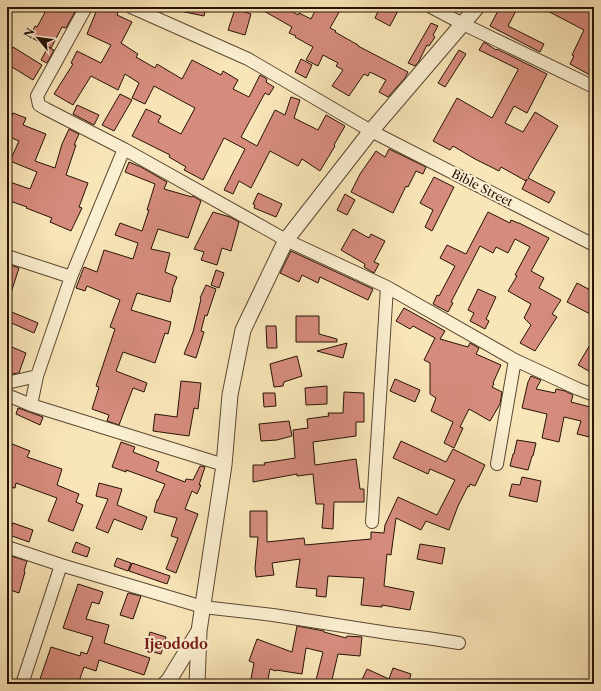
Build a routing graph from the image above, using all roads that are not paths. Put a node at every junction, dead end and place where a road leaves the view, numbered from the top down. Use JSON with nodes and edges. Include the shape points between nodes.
{"nodes":[{"id":1,"x":86,"y":7,"type":"edge"},
{"id":2,"x":130,"y":7,"type":"edge"},
{"id":3,"x":431,"y":7,"type":"edge"},
{"id":4,"x":477,"y":7,"type":"edge"},
{"id":5,"x":463,"y":24,"type":"junction"},
{"id":6,"x":594,"y":87,"type":"edge"},
{"id":7,"x":371,"y":131,"type":"junction"},
{"id":8,"x":124,"y":149,"type":"junction"},
{"id":9,"x":286,"y":240,"type":"junction"},
{"id":10,"x":594,"y":245,"type":"edge"},
{"id":11,"x":7,"y":256,"type":"edge"},
{"id":12,"x":71,"y":277,"type":"junction"},
{"id":13,"x":387,"y":287,"type":"junction"},
{"id":14,"x":515,"y":360,"type":"junction"},
{"id":15,"x":37,"y":376,"type":"junction"},
{"id":16,"x":7,"y":384,"type":"edge"},
{"id":17,"x":7,"y":395,"type":"edge"},
{"id":18,"x":594,"y":395,"type":"edge"},
{"id":19,"x":31,"y":405,"type":"junction"},
{"id":20,"x":497,"y":464,"type":"dead end"},
{"id":21,"x":224,"y":465,"type":"junction"},
{"id":22,"x":372,"y":522,"type":"dead end"},
{"id":23,"x":7,"y":547,"type":"edge"},
{"id":24,"x":61,"y":565,"type":"junction"},
{"id":25,"x":203,"y":606,"type":"junction"},
{"id":26,"x":199,"y":631,"type":"junction"},
{"id":27,"x":459,"y":644,"type":"dead end"},
{"id":28,"x":22,"y":684,"type":"edge"},
{"id":29,"x":165,"y":684,"type":"edge"},
{"id":30,"x":198,"y":684,"type":"edge"}],
"edges":[{"from":1,"to":8,"type":"street","via":[[37,96],[39,105]]},
{"from":2,"to":7,"type":"street","name":"Bible Street","via":[[248,59]]},
{"from":3,"to":5,"type":"street"},
{"from":4,"to":5,"type":"street"},
{"from":5,"to":6,"type":"street"},
{"from":5,"to":7,"type":"street"},
{"from":7,"to":9,"type":"street"},
{"from":7,"to":10,"type":"street","name":"Bible Street"},
{"from":8,"to":9,"type":"street"},
{"from":8,"to":12,"type":"street"},
{"from":9,"to":13,"type":"street"},
{"from":9,"to":21,"type":"street","via":[[243,330],[230,395]]},
{"from":11,"to":12,"type":"street"},
{"from":12,"to":15,"type":"street"},
{"from":13,"to":14,"type":"street"},
{"from":13,"to":22,"type":"street"},
{"from":14,"to":18,"type":"street"},
{"from":14,"to":20,"type":"street"},
{"from":15,"to":16,"type":"street"},
{"from":15,"to":19,"type":"street"},
{"from":17,"to":19,"type":"street"},
{"from":19,"to":21,"type":"street"},
{"from":21,"to":25,"type":"street"},
{"from":23,"to":24,"type":"street"},
{"from":24,"to":25,"type":"street"},
{"from":24,"to":28,"type":"street"},
{"from":25,"to":26,"type":"street"},
{"from":25,"to":27,"type":"street"},
{"from":26,"to":29,"type":"street"},
{"from":26,"to":30,"type":"street"}]}
